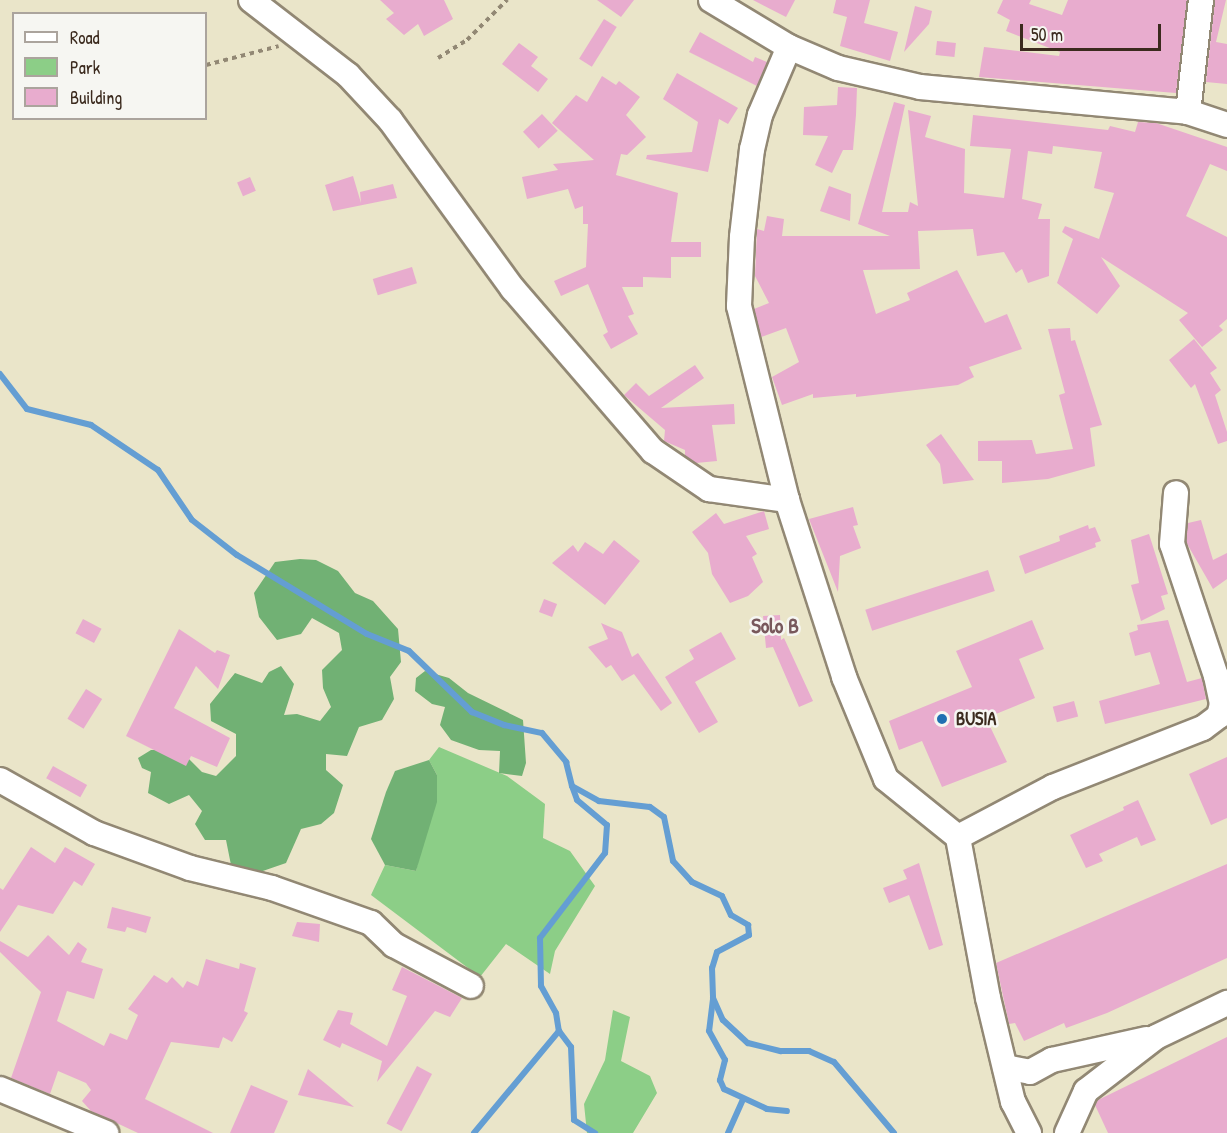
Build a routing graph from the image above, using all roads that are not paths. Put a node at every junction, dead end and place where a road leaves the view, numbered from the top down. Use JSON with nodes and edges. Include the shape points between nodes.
{"nodes":[{"id":1,"x":251,"y":0,"type":"edge"},
{"id":2,"x":711,"y":0,"type":"edge"},
{"id":3,"x":1201,"y":0,"type":"edge"},
{"id":4,"x":789,"y":48,"type":"junction"},
{"id":5,"x":1188,"y":112,"type":"junction"},
{"id":6,"x":1227,"y":125,"type":"edge"},
{"id":7,"x":1176,"y":493,"type":"dead end"},
{"id":8,"x":787,"y":500,"type":"junction"},
{"id":9,"x":0,"y":780,"type":"edge"},
{"id":10,"x":958,"y":837,"type":"junction"},
{"id":11,"x":471,"y":987,"type":"dead end"},
{"id":12,"x":1227,"y":1003,"type":"edge"},
{"id":13,"x":1156,"y":1037,"type":"junction"},
{"id":14,"x":1005,"y":1067,"type":"junction"},
{"id":15,"x":0,"y":1089,"type":"edge"},
{"id":16,"x":106,"y":1133,"type":"edge"},
{"id":17,"x":1029,"y":1133,"type":"edge"},
{"id":18,"x":1067,"y":1133,"type":"edge"}],
"edges":[{"from":1,"to":8,"type":"street","via":[[348,75],[390,120],[513,289],[653,451],[709,489]]},
{"from":2,"to":4,"type":"street"},
{"from":3,"to":5,"type":"street"},
{"from":4,"to":5,"type":"street","via":[[838,68],[920,87]]},
{"from":4,"to":8,"type":"street","via":[[760,115],[752,149],[738,283],[739,306]]},
{"from":5,"to":6,"type":"street"},
{"from":7,"to":10,"type":"street","via":[[1172,544],[1216,676],[1222,704],[1219,716],[1203,728],[1053,787]]},
{"from":8,"to":10,"type":"street","via":[[844,677],[886,779]]},
{"from":9,"to":11,"type":"street","via":[[94,833],[190,868],[272,888],[371,923],[394,945]]},
{"from":10,"to":14,"type":"street"},
{"from":12,"to":13,"type":"street"},
{"from":13,"to":14,"type":"street","via":[[1052,1060],[1030,1072]]},
{"from":13,"to":18,"type":"street","via":[[1086,1091]]},
{"from":14,"to":17,"type":"street","via":[[1013,1102]]},
{"from":15,"to":16,"type":"street"}]}
